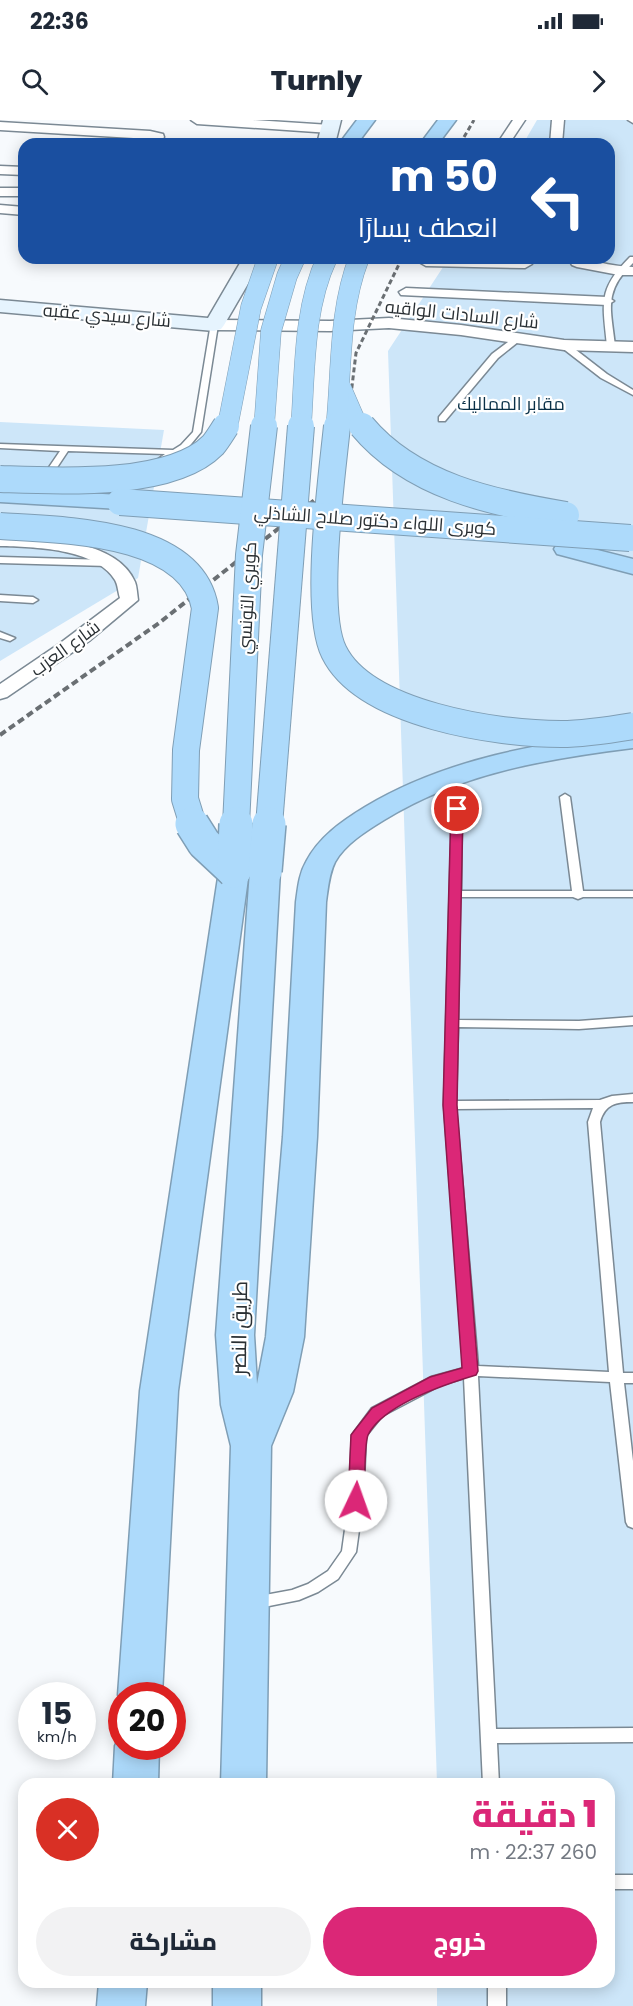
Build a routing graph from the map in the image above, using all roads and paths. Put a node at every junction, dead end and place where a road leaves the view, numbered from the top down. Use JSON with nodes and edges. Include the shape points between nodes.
{"nodes":[{"id":1,"x":197,"y":120,"type":"edge"},
{"id":2,"x":447,"y":120,"type":"edge"},
{"id":3,"x":519,"y":120,"type":"edge"},
{"id":4,"x":558,"y":120,"type":"edge"},
{"id":5,"x":373,"y":124,"type":"edge"},
{"id":6,"x":253,"y":126,"type":"edge"},
{"id":7,"x":5,"y":129,"type":"edge"},
{"id":8,"x":329,"y":131,"type":"edge"},
{"id":9,"x":47,"y":138,"type":"edge"},
{"id":10,"x":157,"y":138,"type":"edge"},
{"id":11,"x":356,"y":138,"type":"edge"},
{"id":12,"x":434,"y":138,"type":"edge"},
{"id":13,"x":507,"y":138,"type":"edge"},
{"id":14,"x":556,"y":138,"type":"edge"},
{"id":15,"x":0,"y":170,"type":"edge"},
{"id":16,"x":18,"y":171,"type":"edge"},
{"id":17,"x":0,"y":192,"type":"edge"},
{"id":18,"x":18,"y":192,"type":"edge"},
{"id":19,"x":0,"y":209,"type":"edge"},
{"id":20,"x":18,"y":210,"type":"edge"},
{"id":21,"x":633,"y":259,"type":"edge"},
{"id":22,"x":250,"y":264,"type":"edge"},
{"id":23,"x":266,"y":264,"type":"edge"},
{"id":24,"x":293,"y":264,"type":"edge"},
{"id":25,"x":324,"y":264,"type":"edge"},
{"id":26,"x":357,"y":264,"type":"edge"},
{"id":27,"x":424,"y":264,"type":"edge"},
{"id":28,"x":582,"y":264,"type":"edge"},
{"id":29,"x":626,"y":271,"type":"edge"},
{"id":30,"x":566,"y":282,"type":"dead end"},
{"id":31,"x":607,"y":301,"type":"junction"},
{"id":32,"x":561,"y":302,"type":"junction"},
{"id":33,"x":0,"y":306,"type":"edge"},
{"id":34,"x":397,"y":308,"type":"junction"},
{"id":35,"x":214,"y":325,"type":"junction"},
{"id":36,"x":519,"y":338,"type":"junction"},
{"id":37,"x":564,"y":345,"type":"junction"},
{"id":38,"x":611,"y":346,"type":"junction"},
{"id":39,"x":633,"y":347,"type":"edge"},
{"id":40,"x":340,"y":386,"type":"junction"},
{"id":41,"x":623,"y":388,"type":"junction"},
{"id":42,"x":633,"y":388,"type":"edge"},
{"id":43,"x":633,"y":393,"type":"edge"},
{"id":44,"x":442,"y":419,"type":"dead end"},
{"id":45,"x":0,"y":446,"type":"edge"},
{"id":46,"x":66,"y":448,"type":"junction"},
{"id":47,"x":176,"y":452,"type":"junction"},
{"id":48,"x":47,"y":476,"type":"junction"},
{"id":49,"x":0,"y":477,"type":"edge"},
{"id":50,"x":0,"y":495,"type":"edge"},
{"id":51,"x":114,"y":509,"type":"junction"},
{"id":52,"x":0,"y":510,"type":"edge"},
{"id":53,"x":0,"y":526,"type":"edge"},
{"id":54,"x":632,"y":538,"type":"edge"},
{"id":55,"x":0,"y":542,"type":"edge"},
{"id":56,"x":566,"y":549,"type":"junction"},
{"id":57,"x":0,"y":560,"type":"edge"},
{"id":58,"x":108,"y":563,"type":"junction"},
{"id":59,"x":633,"y":567,"type":"edge"},
{"id":60,"x":0,"y":598,"type":"edge"},
{"id":61,"x":33,"y":600,"type":"dead end"},
{"id":62,"x":0,"y":693,"type":"edge"},
{"id":63,"x":633,"y":726,"type":"edge"},
{"id":64,"x":633,"y":740,"type":"edge"},
{"id":65,"x":565,"y":797,"type":"dead end"},
{"id":66,"x":457,"y":809,"type":"dead end"},
{"id":67,"x":249,"y":871,"type":"junction"},
{"id":68,"x":455,"y":894,"type":"junction"},
{"id":69,"x":633,"y":894,"type":"edge"},
{"id":70,"x":578,"y":896,"type":"junction"},
{"id":71,"x":633,"y":1021,"type":"edge"},
{"id":72,"x":453,"y":1023,"type":"junction"},
{"id":73,"x":633,"y":1098,"type":"edge"},
{"id":74,"x":601,"y":1104,"type":"junction"},
{"id":75,"x":450,"y":1105,"type":"junction"},
{"id":76,"x":471,"y":1371,"type":"junction"},
{"id":77,"x":616,"y":1377,"type":"junction"},
{"id":78,"x":633,"y":1378,"type":"edge"},
{"id":79,"x":251,"y":1446,"type":"junction"},
{"id":80,"x":633,"y":1522,"type":"edge"},
{"id":81,"x":247,"y":1605,"type":"junction"},
{"id":82,"x":141,"y":1682,"type":"edge"},
{"id":83,"x":633,"y":1735,"type":"edge"},
{"id":84,"x":489,"y":1736,"type":"junction"},
{"id":85,"x":136,"y":1760,"type":"edge"},
{"id":86,"x":135,"y":1778,"type":"edge"},
{"id":87,"x":243,"y":1778,"type":"edge"},
{"id":88,"x":491,"y":1778,"type":"edge"},
{"id":89,"x":615,"y":1882,"type":"edge"},
{"id":90,"x":633,"y":1882,"type":"edge"},
{"id":91,"x":122,"y":1988,"type":"edge"},
{"id":92,"x":237,"y":1988,"type":"edge"},
{"id":93,"x":497,"y":1988,"type":"edge"},
{"id":94,"x":121,"y":2006,"type":"edge"},
{"id":95,"x":237,"y":2006,"type":"edge"},
{"id":96,"x":497,"y":2006,"type":"edge"}],
"edges":[{"from":1,"to":6,"type":"street"},
{"from":2,"to":12,"type":"highway"},
{"from":3,"to":13,"type":"street"},
{"from":4,"to":14,"type":"street"},
{"from":5,"to":11,"type":"highway"},
{"from":6,"to":8,"type":"street"},
{"from":7,"to":9,"type":"street"},
{"from":7,"to":10,"type":"street"},
{"from":15,"to":16,"type":"street"},
{"from":17,"to":18,"type":"street"},
{"from":19,"to":20,"type":"street"},
{"from":21,"to":29,"type":"lane"},
{"from":22,"to":35,"type":"street"},
{"from":23,"to":49,"type":"highway","bridge":true,"via":[[251,307],[228,424],[223,436],[210,448],[167,469],[139,476],[75,481]]},
{"from":24,"to":67,"type":"highway","name":"كوبري التونسي","bridge":true,"via":[[271,331],[249,555]]},
{"from":25,"to":67,"type":"highway","name":"كوبري التونسي","bridge":true,"via":[[309,327]]},
{"from":26,"to":40,"type":"highway","bridge":true,"via":[[347,297]]},
{"from":27,"to":34,"type":"street"},
{"from":28,"to":29,"type":"street"},
{"from":29,"to":31,"type":"lane","via":[[611,281]]},
{"from":30,"to":32,"type":"street"},
{"from":31,"to":32,"type":"street"},
{"from":31,"to":38,"type":"lane"},
{"from":32,"to":34,"type":"street"},
{"from":33,"to":35,"type":"street","name":"شارع سيدي عقبه"},
{"from":34,"to":35,"type":"street","name":"شارع السادات الواقيه","via":[[330,326]]},
{"from":34,"to":36,"type":"street","name":"شارع السادات الواقيه"},
{"from":35,"to":47,"type":"lane","via":[[197,432]]},
{"from":36,"to":37,"type":"street","name":"شارع السادات الواقيه","via":[[536,334]]},
{"from":36,"to":44,"type":"lane","via":[[495,356]]},
{"from":37,"to":38,"type":"street","name":"شارع السادات الواقيه"},
{"from":37,"to":41,"type":"lane"},
{"from":38,"to":39,"type":"street","name":"شارع السادات الواقيه"},
{"from":40,"to":54,"type":"highway","bridge":true,"via":[[348,409],[363,432],[392,456],[440,482]]},
{"from":40,"to":63,"type":"highway","bridge":true,"via":[[326,576],[327,634],[340,663],[366,686],[403,705],[489,729],[581,734]]},
{"from":41,"to":42,"type":"lane"},
{"from":41,"to":43,"type":"lane"},
{"from":45,"to":46,"type":"lane"},
{"from":46,"to":47,"type":"lane"},
{"from":46,"to":48,"type":"lane"},
{"from":47,"to":48,"type":"lane","via":[[129,470]]},
{"from":48,"to":49,"type":"lane"},
{"from":50,"to":51,"type":"highway"},
{"from":51,"to":52,"type":"highway"},
{"from":51,"to":54,"type":"highway","name":"كوبرى اللواء دكتور صلاح الشاذلي","bridge":true},
{"from":51,"to":56,"type":"highway","name":"كوبرى اللواء دكتور صلاح الشاذلي","bridge":true},
{"from":53,"to":67,"type":"highway","bridge":true,"via":[[94,533],[125,540],[175,561],[191,575],[202,591],[205,608],[186,750],[185,799],[194,829],[204,843]]},
{"from":54,"to":56,"type":"highway"},
{"from":55,"to":58,"type":"street","via":[[55,545],[88,553]]},
{"from":56,"to":59,"type":"highway"},
{"from":57,"to":58,"type":"lane"},
{"from":58,"to":62,"type":"street","name":"شارع العزب","via":[[127,582],[129,600],[51,661]]},
{"from":60,"to":61,"type":"lane"},
{"from":64,"to":79,"type":"highway","via":[[486,765],[426,785],[378,810],[322,858],[313,879],[311,902],[300,1137],[285,1337],[274,1392]]},
{"from":65,"to":70,"type":"lane"},
{"from":66,"to":68,"type":"lane"},
{"from":67,"to":79,"type":"highway","name":"طريق النصر","via":[[235,1335],[238,1402]]},
{"from":67,"to":82,"type":"highway","via":[[159,1391]]},
{"from":68,"to":70,"type":"lane"},
{"from":68,"to":72,"type":"lane"},
{"from":69,"to":70,"type":"lane"},
{"from":71,"to":72,"type":"lane","via":[[579,1025]]},
{"from":72,"to":75,"type":"lane"},
{"from":73,"to":74,"type":"lane"},
{"from":74,"to":75,"type":"lane"},
{"from":74,"to":77,"type":"lane","via":[[594,1122]]},
{"from":75,"to":76,"type":"lane"},
{"from":76,"to":77,"type":"lane"},
{"from":76,"to":81,"type":"lane","via":[[435,1381],[386,1407],[360,1435],[349,1552],[333,1575],[294,1596]]},
{"from":76,"to":84,"type":"lane"},
{"from":77,"to":78,"type":"lane"},
{"from":77,"to":80,"type":"lane"},
{"from":79,"to":81,"type":"highway","name":"طريق النصر"},
{"from":81,"to":87,"type":"highway","name":"طريق النصر"},
{"from":83,"to":84,"type":"lane"},
{"from":84,"to":88,"type":"lane"},
{"from":85,"to":86,"type":"highway"},
{"from":89,"to":90,"type":"lane"},
{"from":91,"to":94,"type":"highway"},
{"from":92,"to":95,"type":"highway"},
{"from":93,"to":96,"type":"lane"}]}
